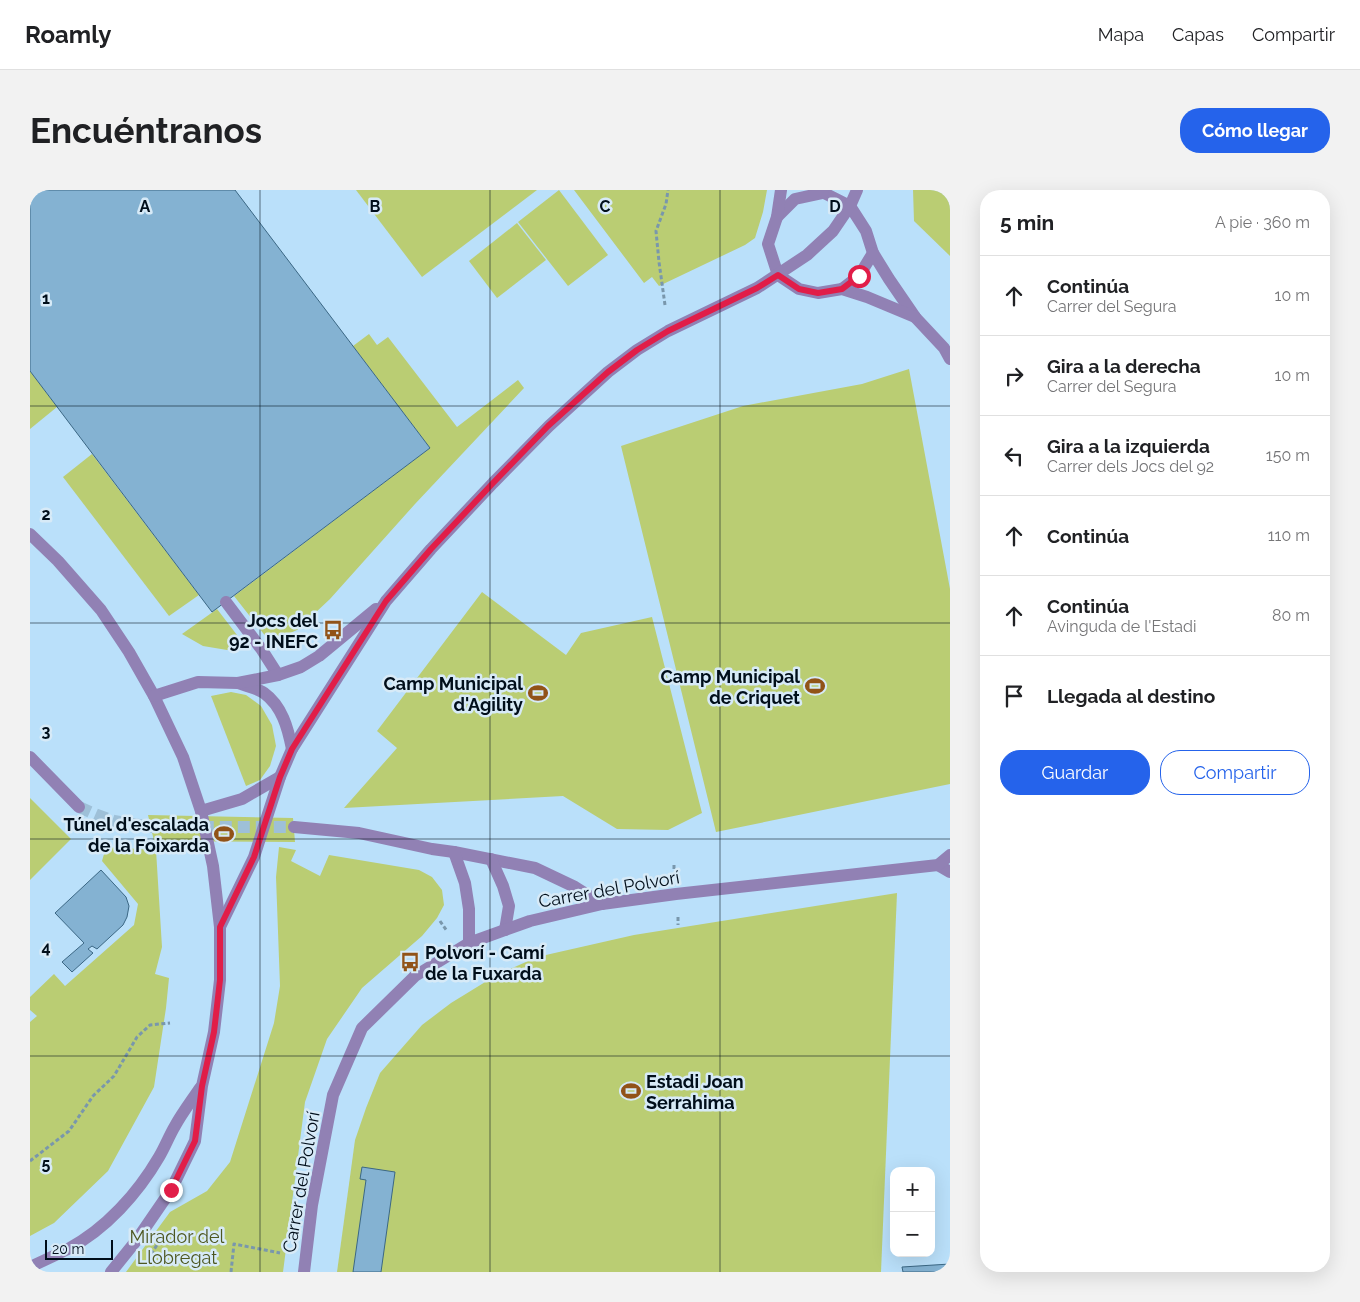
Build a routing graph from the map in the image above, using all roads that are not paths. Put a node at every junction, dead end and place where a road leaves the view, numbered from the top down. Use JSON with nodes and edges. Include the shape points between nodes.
{"nodes":[{"id":1,"x":781,"y":190,"type":"edge"},
{"id":2,"x":858,"y":190,"type":"edge"},
{"id":3,"x":820,"y":192,"type":"edge"},
{"id":4,"x":850,"y":206,"type":"junction"},
{"id":5,"x":777,"y":217,"type":"junction"},
{"id":6,"x":873,"y":253,"type":"junction"},
{"id":7,"x":778,"y":275,"type":"junction"},
{"id":8,"x":842,"y":289,"type":"junction"},
{"id":9,"x":915,"y":317,"type":"junction"},
{"id":10,"x":950,"y":359,"type":"edge"},
{"id":11,"x":30,"y":534,"type":"edge"},
{"id":12,"x":386,"y":601,"type":"junction"},
{"id":13,"x":226,"y":602,"type":"dead end"},
{"id":14,"x":278,"y":675,"type":"junction"},
{"id":15,"x":238,"y":683,"type":"junction"},
{"id":16,"x":154,"y":696,"type":"junction"},
{"id":17,"x":292,"y":749,"type":"junction"},
{"id":18,"x":30,"y":757,"type":"edge"},
{"id":19,"x":280,"y":777,"type":"junction"},
{"id":20,"x":79,"y":807,"type":"tunnel mouth"},
{"id":21,"x":201,"y":811,"type":"junction"},
{"id":22,"x":294,"y":827,"type":"tunnel mouth"},
{"id":23,"x":454,"y":852,"type":"junction"},
{"id":24,"x":950,"y":855,"type":"edge"},
{"id":25,"x":491,"y":859,"type":"junction"},
{"id":26,"x":938,"y":865,"type":"junction"},
{"id":27,"x":950,"y":872,"type":"edge"},
{"id":28,"x":602,"y":904,"type":"junction"},
{"id":29,"x":220,"y":927,"type":"junction"},
{"id":30,"x":505,"y":930,"type":"junction"},
{"id":31,"x":469,"y":942,"type":"junction"},
{"id":32,"x":202,"y":1086,"type":"junction"},
{"id":33,"x":30,"y":1266,"type":"edge"},
{"id":34,"x":111,"y":1272,"type":"edge"},
{"id":35,"x":304,"y":1272,"type":"edge"}],
"edges":[{"from":1,"to":5,"type":"street"},
{"from":2,"to":4,"type":"street"},
{"from":3,"to":4,"type":"street"},
{"from":3,"to":5,"type":"street","via":[[795,199]]},
{"from":4,"to":6,"type":"street","via":[[866,231]]},
{"from":4,"to":7,"type":"street","via":[[833,231]]},
{"from":5,"to":7,"type":"street","via":[[768,244]]},
{"from":6,"to":8,"type":"street","via":[[859,276]]},
{"from":6,"to":9,"type":"street"},
{"from":7,"to":8,"type":"street","via":[[799,289],[818,293]]},
{"from":7,"to":12,"type":"street","via":[[668,331],[608,372],[548,426]]},
{"from":8,"to":9,"type":"street"},
{"from":9,"to":10,"type":"street"},
{"from":11,"to":16,"type":"street","via":[[101,610]]},
{"from":12,"to":14,"type":"street","via":[[318,656],[301,667]]},
{"from":12,"to":17,"type":"street"},
{"from":13,"to":14,"type":"street"},
{"from":14,"to":15,"type":"street"},
{"from":15,"to":16,"type":"street","via":[[198,682]]},
{"from":15,"to":17,"type":"street","via":[[263,692],[279,708],[288,728]]},
{"from":16,"to":21,"type":"street","via":[[183,757]]},
{"from":17,"to":19,"type":"street"},
{"from":18,"to":20,"type":"street"},
{"from":19,"to":21,"type":"street","via":[[242,799]]},
{"from":19,"to":29,"type":"street","via":[[254,857]]},
{"from":21,"to":29,"type":"street","via":[[213,866]]},
{"from":22,"to":23,"type":"street","via":[[359,832]]},
{"from":23,"to":25,"type":"street"},
{"from":23,"to":31,"type":"street","via":[[465,883]]},
{"from":24,"to":26,"type":"street"},
{"from":25,"to":28,"type":"street","via":[[535,868]]},
{"from":25,"to":30,"type":"street","via":[[509,906]]},
{"from":26,"to":27,"type":"street"},
{"from":26,"to":28,"type":"street","name":"Carrer del Polvorí"},
{"from":28,"to":30,"type":"street","name":"Carrer del Polvorí"},
{"from":29,"to":32,"type":"street","via":[[220,980],[214,1032]]},
{"from":30,"to":31,"type":"street","name":"Carrer del Polvorí"},
{"from":31,"to":35,"type":"street","name":"Carrer del Polvorí","via":[[415,976],[362,1028],[334,1095],[312,1205]]},
{"from":32,"to":33,"type":"street","via":[[176,1124],[160,1157],[118,1210],[69,1248]]},
{"from":32,"to":34,"type":"street","via":[[195,1141],[171,1190]]}]}
